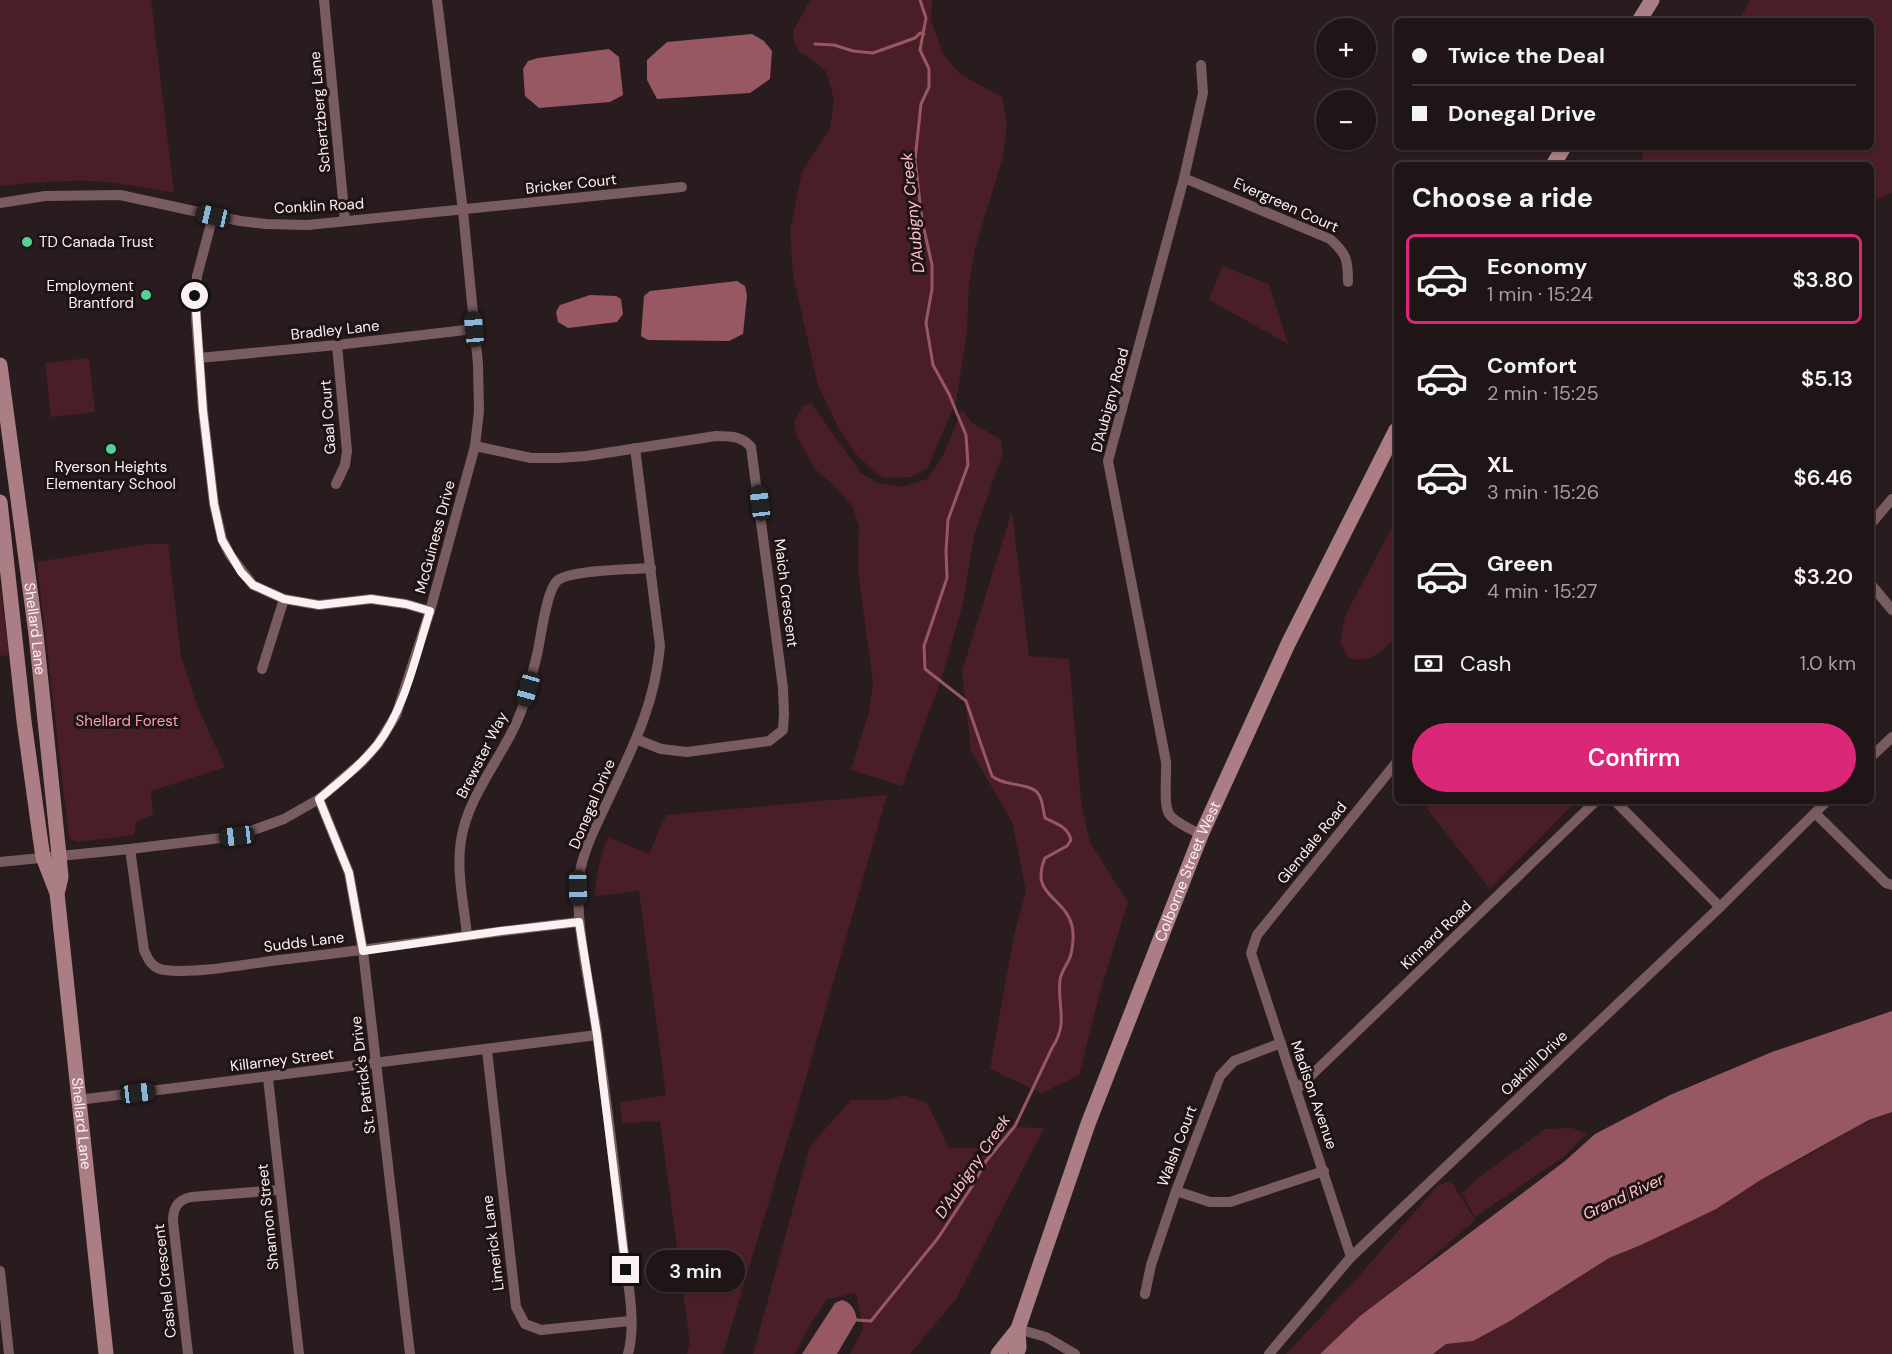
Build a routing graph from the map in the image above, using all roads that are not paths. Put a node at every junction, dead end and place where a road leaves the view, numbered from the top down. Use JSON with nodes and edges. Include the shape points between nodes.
{"nodes":[{"id":1,"x":324,"y":0,"type":"edge"},
{"id":2,"x":437,"y":0,"type":"edge"},
{"id":3,"x":1652,"y":0,"type":"edge"},
{"id":4,"x":1641,"y":18,"type":"edge"},
{"id":5,"x":1201,"y":65,"type":"dead end"},
{"id":6,"x":1184,"y":178,"type":"junction"},
{"id":7,"x":682,"y":187,"type":"dead end"},
{"id":8,"x":0,"y":203,"type":"edge"},
{"id":9,"x":463,"y":210,"type":"junction"},
{"id":10,"x":213,"y":216,"type":"junction"},
{"id":11,"x":345,"y":221,"type":"junction"},
{"id":12,"x":1348,"y":282,"type":"dead end"},
{"id":13,"x":474,"y":329,"type":"junction"},
{"id":14,"x":337,"y":345,"type":"junction"},
{"id":15,"x":199,"y":358,"type":"junction"},
{"id":16,"x":0,"y":365,"type":"edge"},
{"id":17,"x":1394,"y":434,"type":"edge"},
{"id":18,"x":475,"y":446,"type":"junction"},
{"id":19,"x":635,"y":448,"type":"junction"},
{"id":20,"x":336,"y":484,"type":"dead end"},
{"id":21,"x":1892,"y":499,"type":"edge"},
{"id":22,"x":0,"y":502,"type":"edge"},
{"id":23,"x":1874,"y":520,"type":"edge"},
{"id":24,"x":651,"y":568,"type":"junction"},
{"id":25,"x":1874,"y":588,"type":"edge"},
{"id":26,"x":284,"y":599,"type":"junction"},
{"id":27,"x":1892,"y":610,"type":"edge"},
{"id":28,"x":430,"y":611,"type":"junction"},
{"id":29,"x":262,"y":669,"type":"dead end"},
{"id":30,"x":1892,"y":737,"type":"edge"},
{"id":31,"x":636,"y":739,"type":"junction"},
{"id":32,"x":1874,"y":754,"type":"edge"},
{"id":33,"x":1394,"y":765,"type":"edge"},
{"id":34,"x":319,"y":799,"type":"junction"},
{"id":35,"x":1593,"y":804,"type":"edge"},
{"id":36,"x":1618,"y":804,"type":"edge"},
{"id":37,"x":1824,"y":804,"type":"edge"},
{"id":38,"x":1815,"y":813,"type":"junction"},
{"id":39,"x":1201,"y":835,"type":"junction"},
{"id":40,"x":130,"y":849,"type":"junction"},
{"id":41,"x":51,"y":856,"type":"junction"},
{"id":42,"x":0,"y":862,"type":"edge"},
{"id":43,"x":1892,"y":885,"type":"edge"},
{"id":44,"x":1720,"y":907,"type":"junction"},
{"id":45,"x":579,"y":922,"type":"junction"},
{"id":46,"x":467,"y":935,"type":"junction"},
{"id":47,"x":1254,"y":943,"type":"joint"},
{"id":48,"x":363,"y":951,"type":"junction"},
{"id":49,"x":597,"y":1035,"type":"junction"},
{"id":50,"x":1281,"y":1043,"type":"junction"},
{"id":51,"x":487,"y":1050,"type":"junction"},
{"id":52,"x":376,"y":1063,"type":"junction"},
{"id":53,"x":268,"y":1078,"type":"junction"},
{"id":54,"x":1296,"y":1090,"type":"junction"},
{"id":55,"x":78,"y":1100,"type":"junction"},
{"id":56,"x":1324,"y":1171,"type":"junction"},
{"id":57,"x":280,"y":1190,"type":"junction"},
{"id":58,"x":1176,"y":1191,"type":"junction"},
{"id":59,"x":1351,"y":1257,"type":"junction"},
{"id":60,"x":0,"y":1271,"type":"edge"},
{"id":61,"x":1145,"y":1294,"type":"dead end"},
{"id":62,"x":630,"y":1321,"type":"junction"},
{"id":63,"x":1018,"y":1329,"type":"junction"},
{"id":64,"x":9,"y":1354,"type":"edge"},
{"id":65,"x":106,"y":1354,"type":"edge"},
{"id":66,"x":188,"y":1354,"type":"edge"},
{"id":67,"x":299,"y":1354,"type":"edge"},
{"id":68,"x":410,"y":1354,"type":"edge"},
{"id":69,"x":628,"y":1354,"type":"edge"},
{"id":70,"x":998,"y":1354,"type":"edge"},
{"id":71,"x":1017,"y":1354,"type":"edge"},
{"id":72,"x":1075,"y":1354,"type":"edge"},
{"id":73,"x":1269,"y":1354,"type":"edge"}],
"edges":[{"from":1,"to":11,"type":"street","name":"Schertzberg Lane"},
{"from":2,"to":9,"type":"street","name":"McGuiness Drive"},
{"from":3,"to":4,"type":"main road"},
{"from":5,"to":6,"type":"street","name":"D'Aubigny Road","via":[[1203,93]]},
{"from":6,"to":12,"type":"street","name":"Evergreen Court","via":[[1330,239],[1348,262]]},
{"from":6,"to":39,"type":"street","name":"D'Aubigny Road","via":[[1108,461],[1166,762],[1166,805],[1175,819]]},
{"from":7,"to":9,"type":"street","name":"Bricker Court"},
{"from":8,"to":10,"type":"street","name":"Conklin Road","via":[[45,196],[120,195]]},
{"from":9,"to":11,"type":"street","name":"Conklin Road"},
{"from":9,"to":13,"type":"street","name":"McGuiness Drive"},
{"from":10,"to":11,"type":"street","name":"Conklin Road","via":[[266,224]]},
{"from":10,"to":15,"type":"street","via":[[195,296]]},
{"from":13,"to":14,"type":"street","name":"Bradley Lane"},
{"from":13,"to":18,"type":"street","name":"McGuiness Drive","via":[[480,393]]},
{"from":14,"to":15,"type":"street","name":"Bradley Lane"},
{"from":14,"to":20,"type":"street","name":"Gaal Court","via":[[347,451]]},
{"from":15,"to":26,"type":"street","via":[[214,504],[222,540],[253,585]]},
{"from":16,"to":41,"type":"main road","name":"Shellard Lane","via":[[36,634]]},
{"from":17,"to":39,"type":"main road","name":"Colborne Street West","via":[[1288,644]]},
{"from":18,"to":19,"type":"street","name":"Maich Crescent","via":[[531,458],[586,456]]},
{"from":18,"to":28,"type":"street","name":"McGuiness Drive"},
{"from":19,"to":24,"type":"street","name":"Donegal Drive"},
{"from":19,"to":31,"type":"street","name":"Maich Crescent","via":[[729,436],[746,441],[751,447],[784,714],[783,730],[769,741],[758,743],[687,752],[661,749]]},
{"from":21,"to":23,"type":"street"},
{"from":22,"to":41,"type":"main road","name":"Shellard Lane","via":[[24,721]]},
{"from":24,"to":31,"type":"street","name":"Donegal Drive","via":[[660,646],[653,694]]},
{"from":24,"to":46,"type":"street","name":"Brewster Way","via":[[574,574],[557,579],[549,592],[523,706],[472,807],[461,841]]},
{"from":25,"to":27,"type":"street"},
{"from":26,"to":28,"type":"street","via":[[319,605],[371,599]]},
{"from":26,"to":29,"type":"street"},
{"from":28,"to":34,"type":"street","name":"McGuiness Drive","via":[[400,705],[390,724],[362,762]]},
{"from":30,"to":32,"type":"street"},
{"from":31,"to":45,"type":"street","name":"Donegal Drive","via":[[585,854],[578,879]]},
{"from":33,"to":47,"type":"street","name":"Glendale Road"},
{"from":34,"to":40,"type":"street","name":"McGuiness Drive","via":[[284,819],[237,836]]},
{"from":34,"to":48,"type":"street","name":"St. Patrick's Drive","via":[[349,873]]},
{"from":35,"to":54,"type":"street","name":"Kinnard Road"},
{"from":36,"to":44,"type":"street"},
{"from":37,"to":38,"type":"street","name":"Oakhill Drive"},
{"from":38,"to":43,"type":"street"},
{"from":38,"to":44,"type":"street","name":"Oakhill Drive"},
{"from":39,"to":63,"type":"main road","name":"Colborne Street West","via":[[1088,1124]]},
{"from":40,"to":41,"type":"street","name":"McGuiness Drive"},
{"from":40,"to":48,"type":"street","name":"Sudds Lane","via":[[144,950],[150,963],[163,970],[197,970]]},
{"from":41,"to":42,"type":"street","name":"McGuiness Drive"},
{"from":41,"to":55,"type":"main road","name":"Shellard Lane","via":[[61,877],[57,893]]},
{"from":44,"to":59,"type":"street","name":"Oakhill Drive"},
{"from":45,"to":46,"type":"street","name":"Sudds Lane"},
{"from":45,"to":49,"type":"street","name":"Donegal Drive"},
{"from":46,"to":48,"type":"street","name":"Sudds Lane"},
{"from":47,"to":50,"type":"street","name":"Madison Avenue","via":[[1251,953]]},
{"from":48,"to":52,"type":"street","name":"St. Patrick's Drive"},
{"from":49,"to":51,"type":"street","name":"Killarney Street"},
{"from":49,"to":62,"type":"street","name":"Donegal Drive"},
{"from":50,"to":54,"type":"street","name":"Madison Avenue"},
{"from":50,"to":58,"type":"street","name":"Walsh Court","via":[[1234,1061],[1220,1076]]},
{"from":51,"to":52,"type":"street","name":"Killarney Street"},
{"from":51,"to":62,"type":"street","name":"Limerick Lane","via":[[516,1307],[521,1317],[525,1324],[541,1330]]},
{"from":52,"to":53,"type":"street","name":"Killarney Street"},
{"from":52,"to":68,"type":"street","name":"St. Patrick's Drive"},
{"from":53,"to":55,"type":"street","name":"Killarney Street"},
{"from":53,"to":57,"type":"street","name":"Shannon Street"},
{"from":54,"to":56,"type":"street","name":"Madison Avenue"},
{"from":55,"to":65,"type":"main road","name":"Shellard Lane"},
{"from":56,"to":58,"type":"street","via":[[1230,1202],[1210,1202]]},
{"from":56,"to":59,"type":"street","name":"Madison Avenue"},
{"from":57,"to":66,"type":"street","name":"Cashel Crescent","via":[[191,1197],[181,1200],[174,1209]]},
{"from":57,"to":67,"type":"street","name":"Shannon Street"},
{"from":58,"to":61,"type":"street","name":"Walsh Court"},
{"from":59,"to":73,"type":"street","name":"Oakhill Drive"},
{"from":60,"to":64,"type":"street"},
{"from":62,"to":69,"type":"street","name":"Donegal Drive"},
{"from":63,"to":70,"type":"main road","name":"Colborne Street West"},
{"from":63,"to":71,"type":"main road","name":"Colborne Street West"},
{"from":63,"to":72,"type":"street","via":[[1046,1337]]}]}
